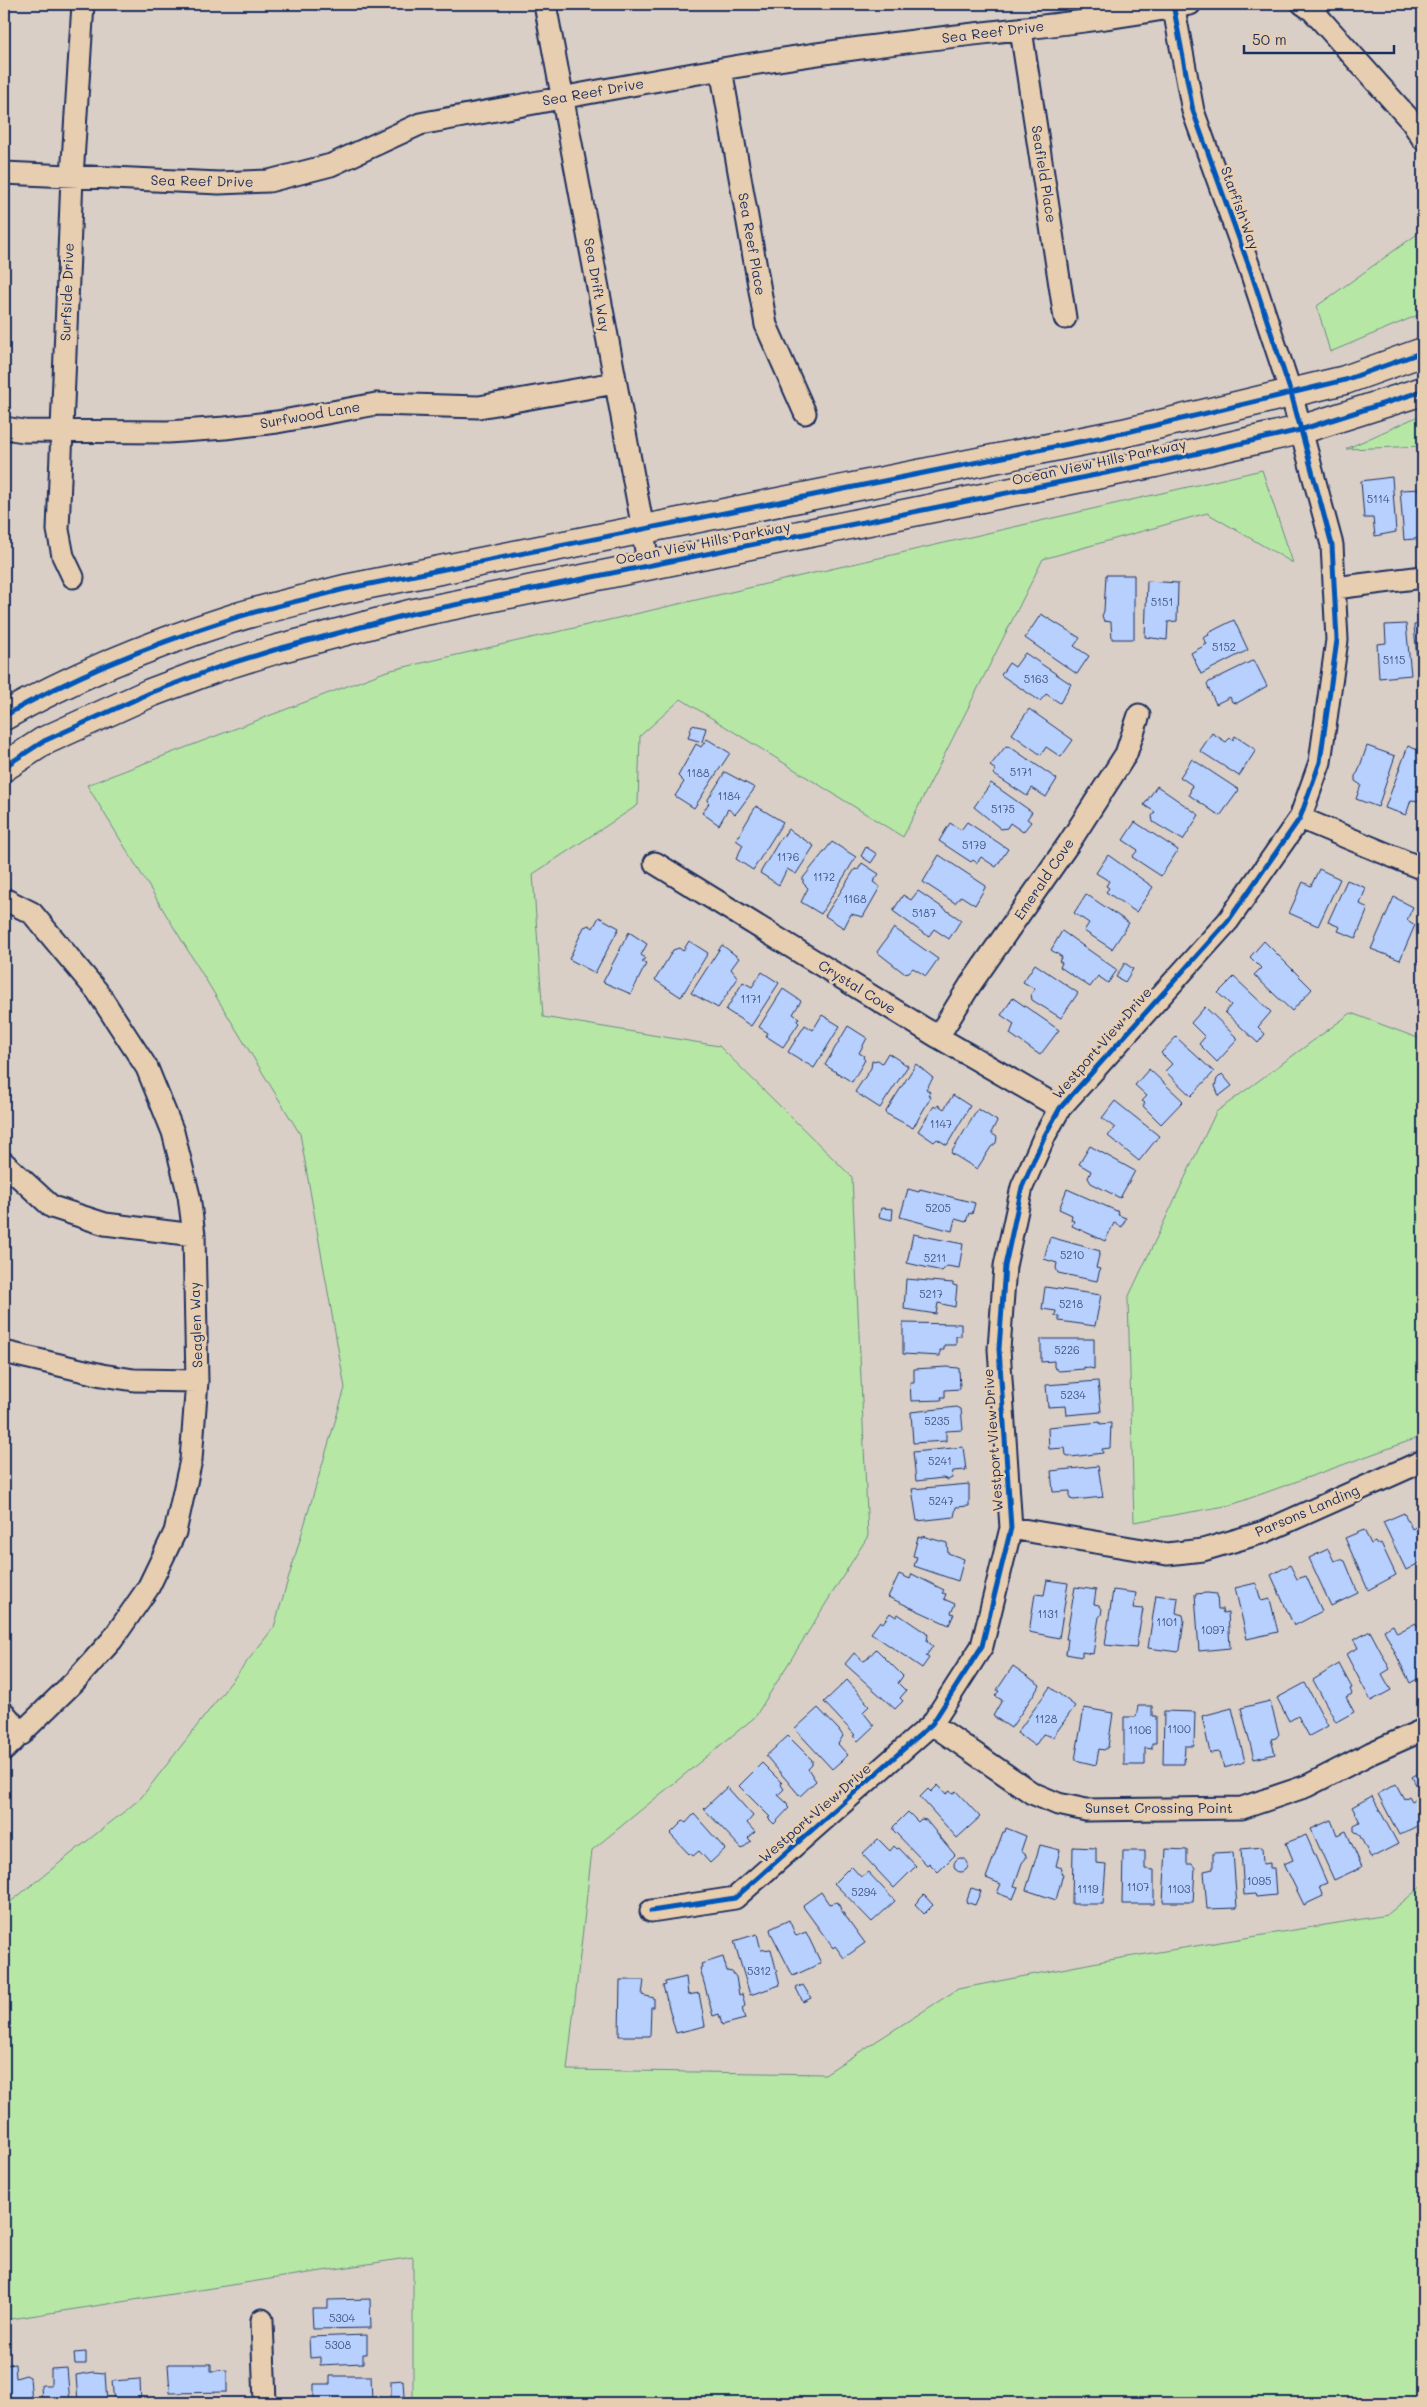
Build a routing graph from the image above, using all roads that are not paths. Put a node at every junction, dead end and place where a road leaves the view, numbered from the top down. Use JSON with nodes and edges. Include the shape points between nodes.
{"nodes":[{"id":1,"x":83,"y":4,"type":"edge"},
{"id":2,"x":546,"y":4,"type":"edge"},
{"id":3,"x":1303,"y":4,"type":"edge"},
{"id":4,"x":1179,"y":5,"type":"edge"},
{"id":5,"x":1021,"y":30,"type":"junction"},
{"id":6,"x":721,"y":69,"type":"junction"},
{"id":7,"x":564,"y":97,"type":"junction"},
{"id":8,"x":1423,"y":139,"type":"edge"},
{"id":9,"x":4,"y":173,"type":"edge"},
{"id":10,"x":72,"y":177,"type":"junction"},
{"id":11,"x":1065,"y":318,"type":"dead end"},
{"id":12,"x":1423,"y":352,"type":"edge"},
{"id":13,"x":615,"y":383,"type":"junction"},
{"id":14,"x":1423,"y":391,"type":"edge"},
{"id":15,"x":805,"y":413,"type":"dead end"},
{"id":16,"x":1296,"y":413,"type":"junction"},
{"id":17,"x":4,"y":428,"type":"edge"},
{"id":18,"x":62,"y":430,"type":"junction"},
{"id":19,"x":643,"y":529,"type":"junction"},
{"id":20,"x":648,"y":566,"type":"junction"},
{"id":21,"x":73,"y":577,"type":"dead end"},
{"id":22,"x":1423,"y":577,"type":"edge"},
{"id":23,"x":1335,"y":588,"type":"junction"},
{"id":24,"x":1138,"y":715,"type":"dead end"},
{"id":25,"x":4,"y":716,"type":"edge"},
{"id":26,"x":4,"y":767,"type":"edge"},
{"id":27,"x":1300,"y":818,"type":"junction"},
{"id":28,"x":655,"y":863,"type":"dead end"},
{"id":29,"x":1423,"y":869,"type":"edge"},
{"id":30,"x":4,"y":898,"type":"edge"},
{"id":31,"x":938,"y":1037,"type":"junction"},
{"id":32,"x":1060,"y":1108,"type":"junction"},
{"id":33,"x":4,"y":1163,"type":"edge"},
{"id":34,"x":194,"y":1235,"type":"junction"},
{"id":35,"x":4,"y":1352,"type":"edge"},
{"id":36,"x":197,"y":1381,"type":"junction"},
{"id":37,"x":1423,"y":1461,"type":"edge"},
{"id":38,"x":1011,"y":1528,"type":"junction"},
{"id":39,"x":4,"y":1714,"type":"edge"},
{"id":40,"x":932,"y":1724,"type":"junction"},
{"id":41,"x":1423,"y":1730,"type":"edge"},
{"id":42,"x":22,"y":1734,"type":"junction"},
{"id":43,"x":4,"y":1750,"type":"edge"},
{"id":44,"x":651,"y":1911,"type":"dead end"},
{"id":45,"x":262,"y":2320,"type":"dead end"},
{"id":46,"x":265,"y":2403,"type":"edge"}],
"edges":[{"from":1,"to":10,"type":"street","name":"Surfside Drive"},
{"from":2,"to":7,"type":"street","name":"Sea Drift Way"},
{"from":3,"to":8,"type":"street","via":[[1314,11],[1412,122]]},
{"from":4,"to":5,"type":"street","name":"Sea Reef Drive"},
{"from":4,"to":16,"type":"street","name":"Starfish Way","via":[[1193,112],[1251,272]]},
{"from":5,"to":6,"type":"street","name":"Sea Reef Drive","via":[[868,47]]},
{"from":5,"to":11,"type":"street","name":"Seafield Place"},
{"from":6,"to":7,"type":"street","name":"Sea Reef Drive"},
{"from":6,"to":15,"type":"street","name":"Sea Reef Place","via":[[766,324]]},
{"from":7,"to":10,"type":"street","name":"Sea Reef Drive","via":[[420,124],[330,165],[269,181],[219,183]]},
{"from":7,"to":13,"type":"street","name":"Sea Drift Way"},
{"from":9,"to":10,"type":"street","name":"Sea Reef Drive"},
{"from":10,"to":18,"type":"street","name":"Surfside Drive"},
{"from":12,"to":16,"type":"main road","name":"Ocean View Hills Parkway","via":[[1345,380]]},
{"from":13,"to":18,"type":"street","name":"Surfwood Lane","via":[[479,407],[376,404],[225,428],[168,432]]},
{"from":13,"to":19,"type":"street","name":"Sea Drift Way"},
{"from":14,"to":16,"type":"main road","name":"Ocean View Hills Parkway"},
{"from":16,"to":19,"type":"main road","name":"Ocean View Hills Parkway","via":[[1123,433]]},
{"from":16,"to":20,"type":"main road","name":"Ocean View Hills Parkway","via":[[1155,463]]},
{"from":16,"to":23,"type":"street","name":"Westport View Drive","via":[[1332,545]]},
{"from":17,"to":18,"type":"street","name":"Surfwood Lane"},
{"from":18,"to":21,"type":"street","name":"Surfside Drive","via":[[58,530],[62,556]]},
{"from":19,"to":20,"type":"street","name":"Sea Drift Way"},
{"from":19,"to":25,"type":"main road","name":"Ocean View Hills Parkway","via":[[345,589],[232,619],[127,656]]},
{"from":20,"to":26,"type":"main road","name":"Ocean View Hills Parkway","via":[[410,614],[219,666],[44,741]]},
{"from":22,"to":23,"type":"street"},
{"from":23,"to":27,"type":"street","name":"Westport View Drive","via":[[1338,640],[1331,694],[1320,762]]},
{"from":24,"to":31,"type":"street","name":"Emerald Cove","via":[[1126,754]]},
{"from":27,"to":29,"type":"street"},
{"from":27,"to":32,"type":"street","name":"Westport View Drive","via":[[1228,921]]},
{"from":28,"to":31,"type":"street","name":"Crystal Cove"},
{"from":30,"to":34,"type":"street","name":"Seaglen Way","via":[[32,913],[97,991],[147,1068],[173,1132],[189,1196]]},
{"from":31,"to":32,"type":"street","name":"Crystal Cove"},
{"from":32,"to":38,"type":"street","name":"Westport View Drive","via":[[1022,1187],[1009,1238],[1003,1282],[998,1349]]},
{"from":33,"to":34,"type":"street","via":[[52,1207],[105,1224]]},
{"from":34,"to":36,"type":"street","name":"Seaglen Way"},
{"from":35,"to":36,"type":"street","via":[[134,1380]]},
{"from":36,"to":42,"type":"street","name":"Seaglen Way","via":[[191,1460],[175,1532],[148,1588],[112,1640]]},
{"from":37,"to":38,"type":"street","name":"Parsons Landing","via":[[1264,1532],[1203,1550],[1167,1554]]},
{"from":38,"to":40,"type":"street","name":"Westport View Drive","via":[[982,1646]]},
{"from":39,"to":42,"type":"street"},
{"from":40,"to":41,"type":"street","name":"Sunset Crossing Point","via":[[1032,1793],[1058,1804],[1086,1810],[1242,1808],[1307,1786]]},
{"from":40,"to":44,"type":"street","name":"Westport View Drive","via":[[736,1898]]},
{"from":42,"to":43,"type":"street","name":"Seaglen Way"},
{"from":45,"to":46,"type":"street"}]}
